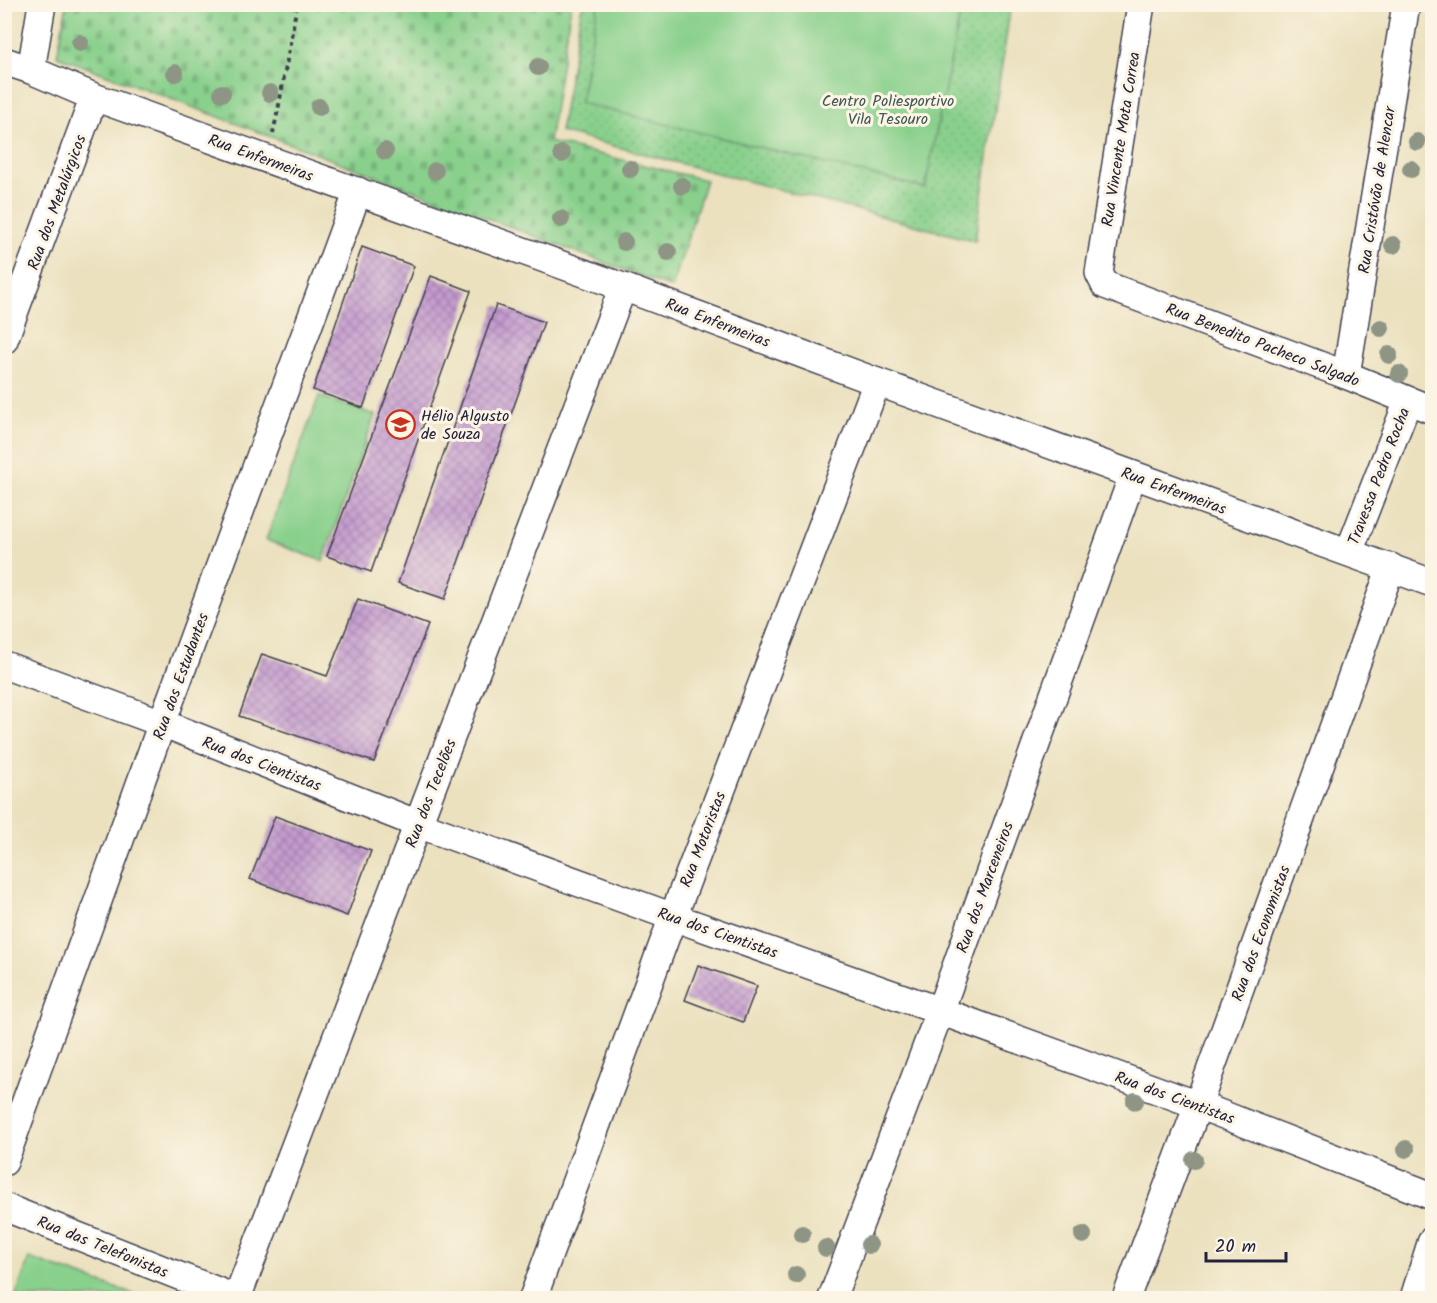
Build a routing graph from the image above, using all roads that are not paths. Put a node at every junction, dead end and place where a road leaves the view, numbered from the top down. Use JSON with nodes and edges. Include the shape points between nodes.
{"nodes":[{"id":1,"x":42,"y":4,"type":"edge"},
{"id":2,"x":1142,"y":4,"type":"edge"},
{"id":3,"x":1406,"y":4,"type":"edge"},
{"id":4,"x":4,"y":61,"type":"edge"},
{"id":5,"x":31,"y":70,"type":"junction"},
{"id":6,"x":94,"y":97,"type":"junction"},
{"id":7,"x":358,"y":191,"type":"junction"},
{"id":8,"x":1099,"y":273,"type":"joint"},
{"id":9,"x":623,"y":286,"type":"junction"},
{"id":10,"x":4,"y":340,"type":"edge"},
{"id":11,"x":1346,"y":375,"type":"junction"},
{"id":12,"x":877,"y":382,"type":"junction"},
{"id":13,"x":1408,"y":401,"type":"junction"},
{"id":14,"x":1432,"y":410,"type":"edge"},
{"id":15,"x":1133,"y":475,"type":"junction"},
{"id":16,"x":1349,"y":552,"type":"junction"},
{"id":17,"x":1391,"y":567,"type":"junction"},
{"id":18,"x":1432,"y":583,"type":"edge"},
{"id":19,"x":4,"y":665,"type":"edge"},
{"id":20,"x":162,"y":723,"type":"junction"},
{"id":21,"x":418,"y":824,"type":"junction"},
{"id":22,"x":673,"y":917,"type":"junction"},
{"id":23,"x":940,"y":1011,"type":"junction"},
{"id":24,"x":1198,"y":1105,"type":"junction"},
{"id":25,"x":4,"y":1162,"type":"edge"},
{"id":26,"x":1432,"y":1196,"type":"edge"},
{"id":27,"x":4,"y":1207,"type":"edge"},
{"id":28,"x":1432,"y":1240,"type":"edge"},
{"id":29,"x":236,"y":1299,"type":"edge"},
{"id":30,"x":533,"y":1299,"type":"edge"},
{"id":31,"x":832,"y":1299,"type":"edge"},
{"id":32,"x":1126,"y":1299,"type":"edge"},
{"id":33,"x":1414,"y":1299,"type":"edge"}],
"edges":[{"from":1,"to":5,"type":"street"},
{"from":2,"to":8,"type":"street","name":"Rua Vincente Mota Correa"},
{"from":3,"to":11,"type":"street","name":"Rua Cristóvão de Alencar"},
{"from":4,"to":5,"type":"street","name":"Rua Enfermeiras"},
{"from":5,"to":6,"type":"street","name":"Rua Enfermeiras"},
{"from":6,"to":7,"type":"street","name":"Rua Enfermeiras"},
{"from":6,"to":10,"type":"street","name":"Rua dos Metalúrgicos"},
{"from":7,"to":9,"type":"street","name":"Rua Enfermeiras"},
{"from":7,"to":20,"type":"street","name":"Rua dos Estudantes"},
{"from":8,"to":11,"type":"street","name":"Rua Benedito Pacheco Salgado","via":[[1105,285]]},
{"from":9,"to":12,"type":"street","name":"Rua Enfermeiras"},
{"from":9,"to":21,"type":"street","name":"Rua dos Tecelões"},
{"from":11,"to":13,"type":"street","name":"Rua Benedito Pacheco Salgado"},
{"from":12,"to":15,"type":"street","name":"Rua Enfermeiras"},
{"from":12,"to":22,"type":"street","name":"Rua Motoristas"},
{"from":13,"to":14,"type":"street","name":"Rua Benedito Pacheco Salgado"},
{"from":13,"to":16,"type":"street","name":"Travessa Pedro Rocha"},
{"from":15,"to":16,"type":"street","name":"Rua Enfermeiras"},
{"from":15,"to":23,"type":"street","name":"Rua dos Marceneiros"},
{"from":16,"to":17,"type":"street","name":"Rua Enfermeiras"},
{"from":17,"to":18,"type":"street","name":"Rua Enfermeiras"},
{"from":17,"to":24,"type":"street","name":"Rua dos Economistas"},
{"from":19,"to":20,"type":"street","name":"Rua dos Cientistas"},
{"from":20,"to":21,"type":"street","name":"Rua dos Cientistas"},
{"from":20,"to":25,"type":"street","name":"Rua dos Estudantes"},
{"from":21,"to":22,"type":"street","name":"Rua dos Cientistas"},
{"from":21,"to":29,"type":"street","name":"Rua dos Tecelões"},
{"from":22,"to":23,"type":"street","name":"Rua dos Cientistas"},
{"from":22,"to":30,"type":"street","name":"Rua Motoristas"},
{"from":23,"to":24,"type":"street","name":"Rua dos Cientistas"},
{"from":23,"to":31,"type":"street","name":"Rua dos Marceneiros"},
{"from":24,"to":26,"type":"street","name":"Rua dos Cientistas"},
{"from":24,"to":32,"type":"street","name":"Rua dos Economistas"},
{"from":27,"to":29,"type":"street","name":"Rua das Telefonistas"},
{"from":28,"to":33,"type":"street"}]}
